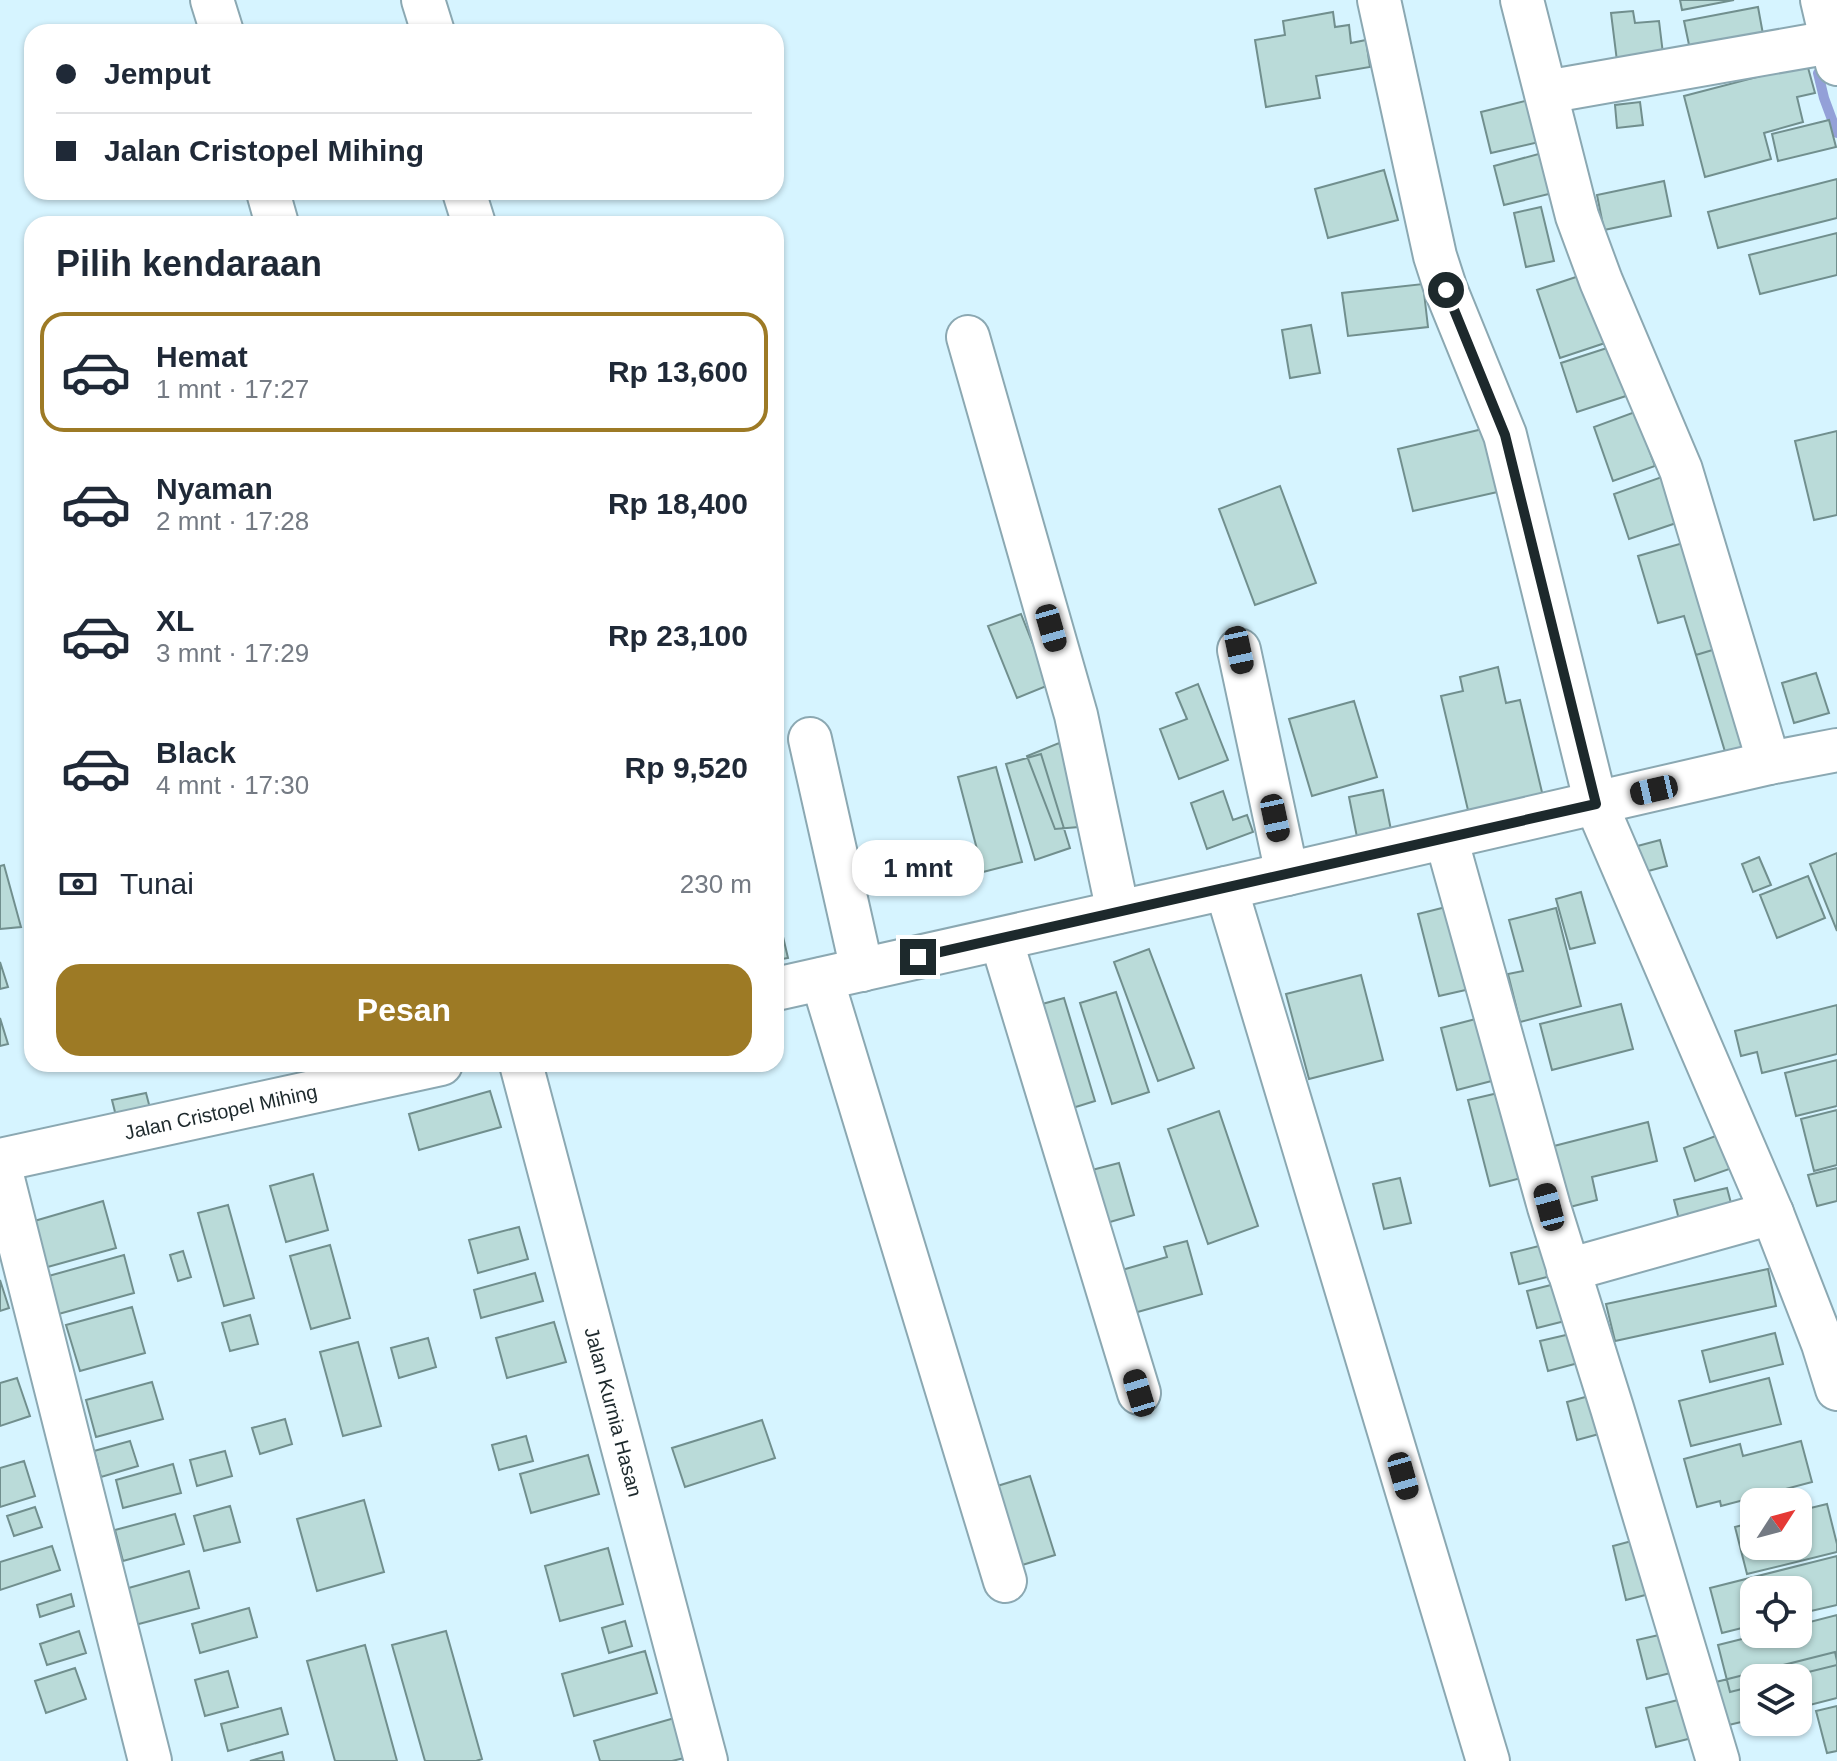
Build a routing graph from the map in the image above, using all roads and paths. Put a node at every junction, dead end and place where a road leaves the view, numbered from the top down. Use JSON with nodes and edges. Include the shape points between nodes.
{"nodes":[{"id":1,"x":212,"y":0,"type":"edge"},
{"id":2,"x":423,"y":0,"type":"edge"},
{"id":3,"x":1379,"y":0,"type":"edge"},
{"id":4,"x":1522,"y":0,"type":"edge"},
{"id":5,"x":1822,"y":0,"type":"edge"},
{"id":6,"x":220,"y":24,"type":"edge"},
{"id":7,"x":430,"y":24,"type":"edge"},
{"id":8,"x":1834,"y":53,"type":"edge"},
{"id":9,"x":1546,"y":92,"type":"junction"},
{"id":10,"x":968,"y":337,"type":"dead end"},
{"id":11,"x":1239,"y":650,"type":"dead end"},
{"id":12,"x":810,"y":739,"type":"dead end"},
{"id":13,"x":1837,"y":750,"type":"edge"},
{"id":14,"x":1769,"y":763,"type":"junction"},
{"id":15,"x":1596,"y":804,"type":"junction"},
{"id":16,"x":1446,"y":838,"type":"junction"},
{"id":17,"x":1287,"y":874,"type":"junction"},
{"id":18,"x":1226,"y":888,"type":"junction"},
{"id":19,"x":1118,"y":912,"type":"junction"},
{"id":20,"x":1001,"y":939,"type":"junction"},
{"id":21,"x":842,"y":974,"type":"junction"},
{"id":22,"x":784,"y":987,"type":"edge"},
{"id":23,"x":404,"y":1072,"type":"edge"},
{"id":24,"x":523,"y":1072,"type":"edge"},
{"id":25,"x":0,"y":1160,"type":"edge"},
{"id":26,"x":0,"y":1167,"type":"edge"},
{"id":27,"x":1772,"y":1213,"type":"junction"},
{"id":28,"x":1568,"y":1270,"type":"junction"},
{"id":29,"x":1837,"y":1389,"type":"edge"},
{"id":30,"x":1139,"y":1393,"type":"dead end"},
{"id":31,"x":1005,"y":1581,"type":"dead end"},
{"id":32,"x":150,"y":1761,"type":"edge"},
{"id":33,"x":706,"y":1761,"type":"edge"},
{"id":34,"x":1488,"y":1761,"type":"edge"},
{"id":35,"x":1718,"y":1761,"type":"edge"}],
"edges":[{"from":1,"to":6,"type":"street"},
{"from":2,"to":7,"type":"street"},
{"from":3,"to":15,"type":"street","via":[[1435,256],[1505,435]]},
{"from":4,"to":9,"type":"street"},
{"from":5,"to":8,"type":"street"},
{"from":8,"to":9,"type":"street"},
{"from":9,"to":14,"type":"street","via":[[1577,216],[1681,470]]},
{"from":10,"to":19,"type":"street","via":[[1076,715]]},
{"from":11,"to":17,"type":"street"},
{"from":12,"to":21,"type":"street"},
{"from":13,"to":14,"type":"street"},
{"from":14,"to":15,"type":"street"},
{"from":15,"to":16,"type":"street"},
{"from":15,"to":27,"type":"street"},
{"from":16,"to":17,"type":"street"},
{"from":16,"to":28,"type":"street"},
{"from":17,"to":18,"type":"street"},
{"from":18,"to":19,"type":"street"},
{"from":18,"to":34,"type":"street"},
{"from":19,"to":20,"type":"street"},
{"from":20,"to":21,"type":"street"},
{"from":20,"to":30,"type":"street"},
{"from":21,"to":22,"type":"street"},
{"from":21,"to":31,"type":"street"},
{"from":23,"to":25,"type":"street","name":"Jalan Cristopel Mihing"},
{"from":24,"to":33,"type":"street","name":"Jalan Kurnia Hasan"},
{"from":26,"to":32,"type":"street"},
{"from":27,"to":28,"type":"street"},
{"from":27,"to":29,"type":"street"},
{"from":28,"to":35,"type":"street"}]}
